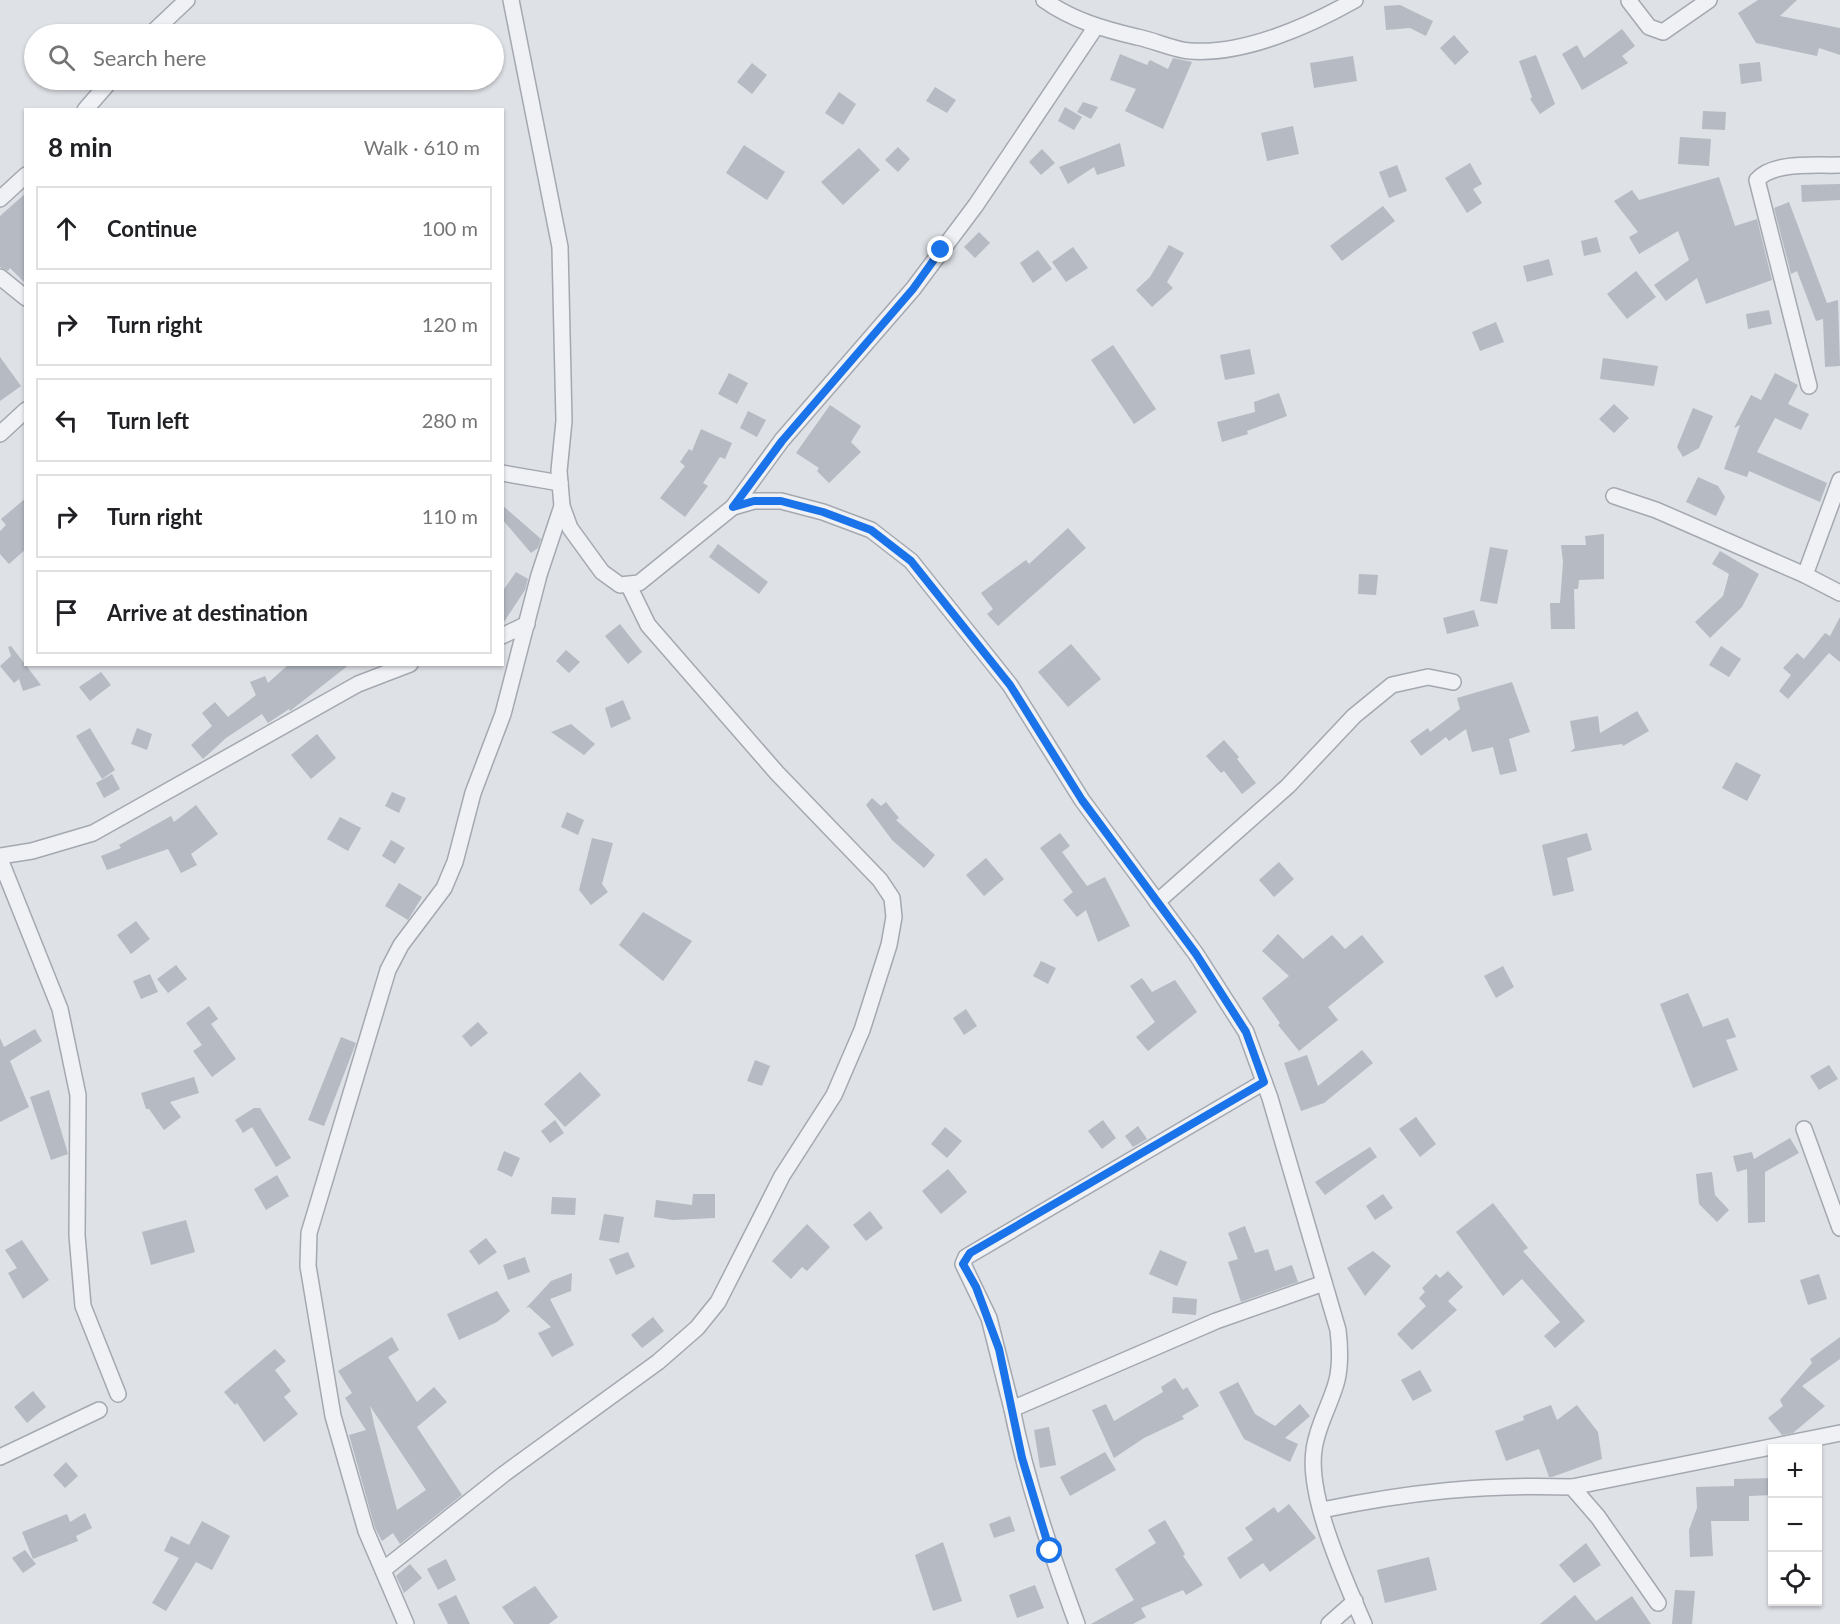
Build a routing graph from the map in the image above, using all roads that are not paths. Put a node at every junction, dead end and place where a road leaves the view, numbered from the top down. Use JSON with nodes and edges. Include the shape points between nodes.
{"nodes":[{"id":1,"x":187,"y":0,"type":"edge"},
{"id":2,"x":511,"y":0,"type":"edge"},
{"id":3,"x":1044,"y":0,"type":"edge"},
{"id":4,"x":1355,"y":0,"type":"edge"},
{"id":5,"x":1709,"y":0,"type":"edge"},
{"id":6,"x":1629,"y":1,"type":"edge"},
{"id":7,"x":162,"y":24,"type":"edge"},
{"id":8,"x":1095,"y":28,"type":"junction"},
{"id":9,"x":102,"y":90,"type":"edge"},
{"id":10,"x":87,"y":108,"type":"edge"},
{"id":11,"x":1840,"y":165,"type":"edge"},
{"id":12,"x":24,"y":177,"type":"edge"},
{"id":13,"x":0,"y":200,"type":"edge"},
{"id":14,"x":0,"y":277,"type":"edge"},
{"id":15,"x":24,"y":296,"type":"edge"},
{"id":16,"x":1809,"y":386,"type":"dead end"},
{"id":17,"x":24,"y":412,"type":"edge"},
{"id":18,"x":0,"y":434,"type":"edge"},
{"id":19,"x":504,"y":473,"type":"edge"},
{"id":20,"x":1840,"y":480,"type":"edge"},
{"id":21,"x":560,"y":483,"type":"junction"},
{"id":22,"x":1614,"y":496,"type":"dead end"},
{"id":23,"x":562,"y":506,"type":"junction"},
{"id":24,"x":733,"y":507,"type":"junction"},
{"id":25,"x":1805,"y":575,"type":"junction"},
{"id":26,"x":628,"y":586,"type":"junction"},
{"id":27,"x":1840,"y":592,"type":"edge"},
{"id":28,"x":527,"y":624,"type":"junction"},
{"id":29,"x":504,"y":635,"type":"edge"},
{"id":30,"x":405,"y":666,"type":"edge"},
{"id":31,"x":1453,"y":682,"type":"dead end"},
{"id":32,"x":0,"y":858,"type":"edge"},
{"id":33,"x":1157,"y":902,"type":"junction"},
{"id":34,"x":1264,"y":1082,"type":"junction"},
{"id":35,"x":1804,"y":1129,"type":"dead end"},
{"id":36,"x":1840,"y":1228,"type":"edge"},
{"id":37,"x":1324,"y":1283,"type":"junction"},
{"id":38,"x":118,"y":1394,"type":"dead end"},
{"id":39,"x":1012,"y":1409,"type":"junction"},
{"id":40,"x":99,"y":1410,"type":"dead end"},
{"id":41,"x":1840,"y":1433,"type":"edge"},
{"id":42,"x":0,"y":1457,"type":"edge"},
{"id":43,"x":1572,"y":1487,"type":"junction"},
{"id":44,"x":1322,"y":1510,"type":"junction"},
{"id":45,"x":383,"y":1570,"type":"junction"},
{"id":46,"x":1354,"y":1601,"type":"junction"},
{"id":47,"x":1658,"y":1603,"type":"dead end"},
{"id":48,"x":406,"y":1624,"type":"edge"},
{"id":49,"x":1077,"y":1624,"type":"edge"},
{"id":50,"x":1329,"y":1624,"type":"edge"},
{"id":51,"x":1364,"y":1624,"type":"edge"}],
"edges":[{"from":1,"to":7,"type":"street"},
{"from":2,"to":21,"type":"street","via":[[560,247],[564,421]]},
{"from":3,"to":8,"type":"street"},
{"from":4,"to":8,"type":"street","via":[[1272,39],[1225,48],[1189,51]]},
{"from":5,"to":6,"type":"street","via":[[1663,32],[1649,27]]},
{"from":8,"to":24,"type":"street","via":[[976,205],[913,289],[782,441]]},
{"from":9,"to":10,"type":"street"},
{"from":11,"to":16,"type":"street","via":[[1764,172],[1757,180]]},
{"from":12,"to":13,"type":"street"},
{"from":14,"to":15,"type":"street"},
{"from":17,"to":18,"type":"street"},
{"from":19,"to":21,"type":"street"},
{"from":20,"to":25,"type":"street"},
{"from":21,"to":23,"type":"street"},
{"from":22,"to":25,"type":"street","via":[[1656,510]]},
{"from":23,"to":26,"type":"street","via":[[570,528],[602,572]]},
{"from":23,"to":28,"type":"street"},
{"from":24,"to":26,"type":"street","via":[[658,569]]},
{"from":24,"to":33,"type":"street","via":[[754,501],[781,501],[823,512],[871,530],[911,561],[1010,685],[1082,800]]},
{"from":25,"to":27,"type":"street"},
{"from":26,"to":45,"type":"street","via":[[648,625],[777,773],[880,880],[892,897],[894,916],[889,945],[862,1030],[834,1095],[782,1176],[718,1302],[697,1328],[658,1362],[504,1474]]},
{"from":28,"to":29,"type":"street"},
{"from":28,"to":45,"type":"street","via":[[503,714],[473,793],[455,862],[444,888],[401,945],[388,970],[309,1233],[308,1266],[333,1416],[366,1531]]},
{"from":30,"to":32,"type":"street","via":[[358,684],[93,833]]},
{"from":31,"to":33,"type":"street","via":[[1428,677],[1392,685],[1354,716],[1288,786]]},
{"from":32,"to":38,"type":"street","via":[[60,1009],[78,1095],[77,1235],[83,1306]]},
{"from":33,"to":34,"type":"street","via":[[1236,1015]]},
{"from":34,"to":37,"type":"street"},
{"from":34,"to":39,"type":"street","via":[[966,1257],[963,1264],[989,1318]]},
{"from":35,"to":36,"type":"street"},
{"from":37,"to":39,"type":"street","via":[[1216,1321]]},
{"from":37,"to":44,"type":"street","via":[[1340,1351],[1336,1382],[1314,1448],[1314,1485]]},
{"from":39,"to":49,"type":"street","via":[[1047,1541]]},
{"from":40,"to":42,"type":"street"},
{"from":41,"to":43,"type":"street"},
{"from":43,"to":44,"type":"street","via":[[1440,1489]]},
{"from":43,"to":47,"type":"street","via":[[1598,1517]]},
{"from":44,"to":46,"type":"street"},
{"from":45,"to":48,"type":"street"},
{"from":46,"to":50,"type":"street"},
{"from":46,"to":51,"type":"street"}]}
